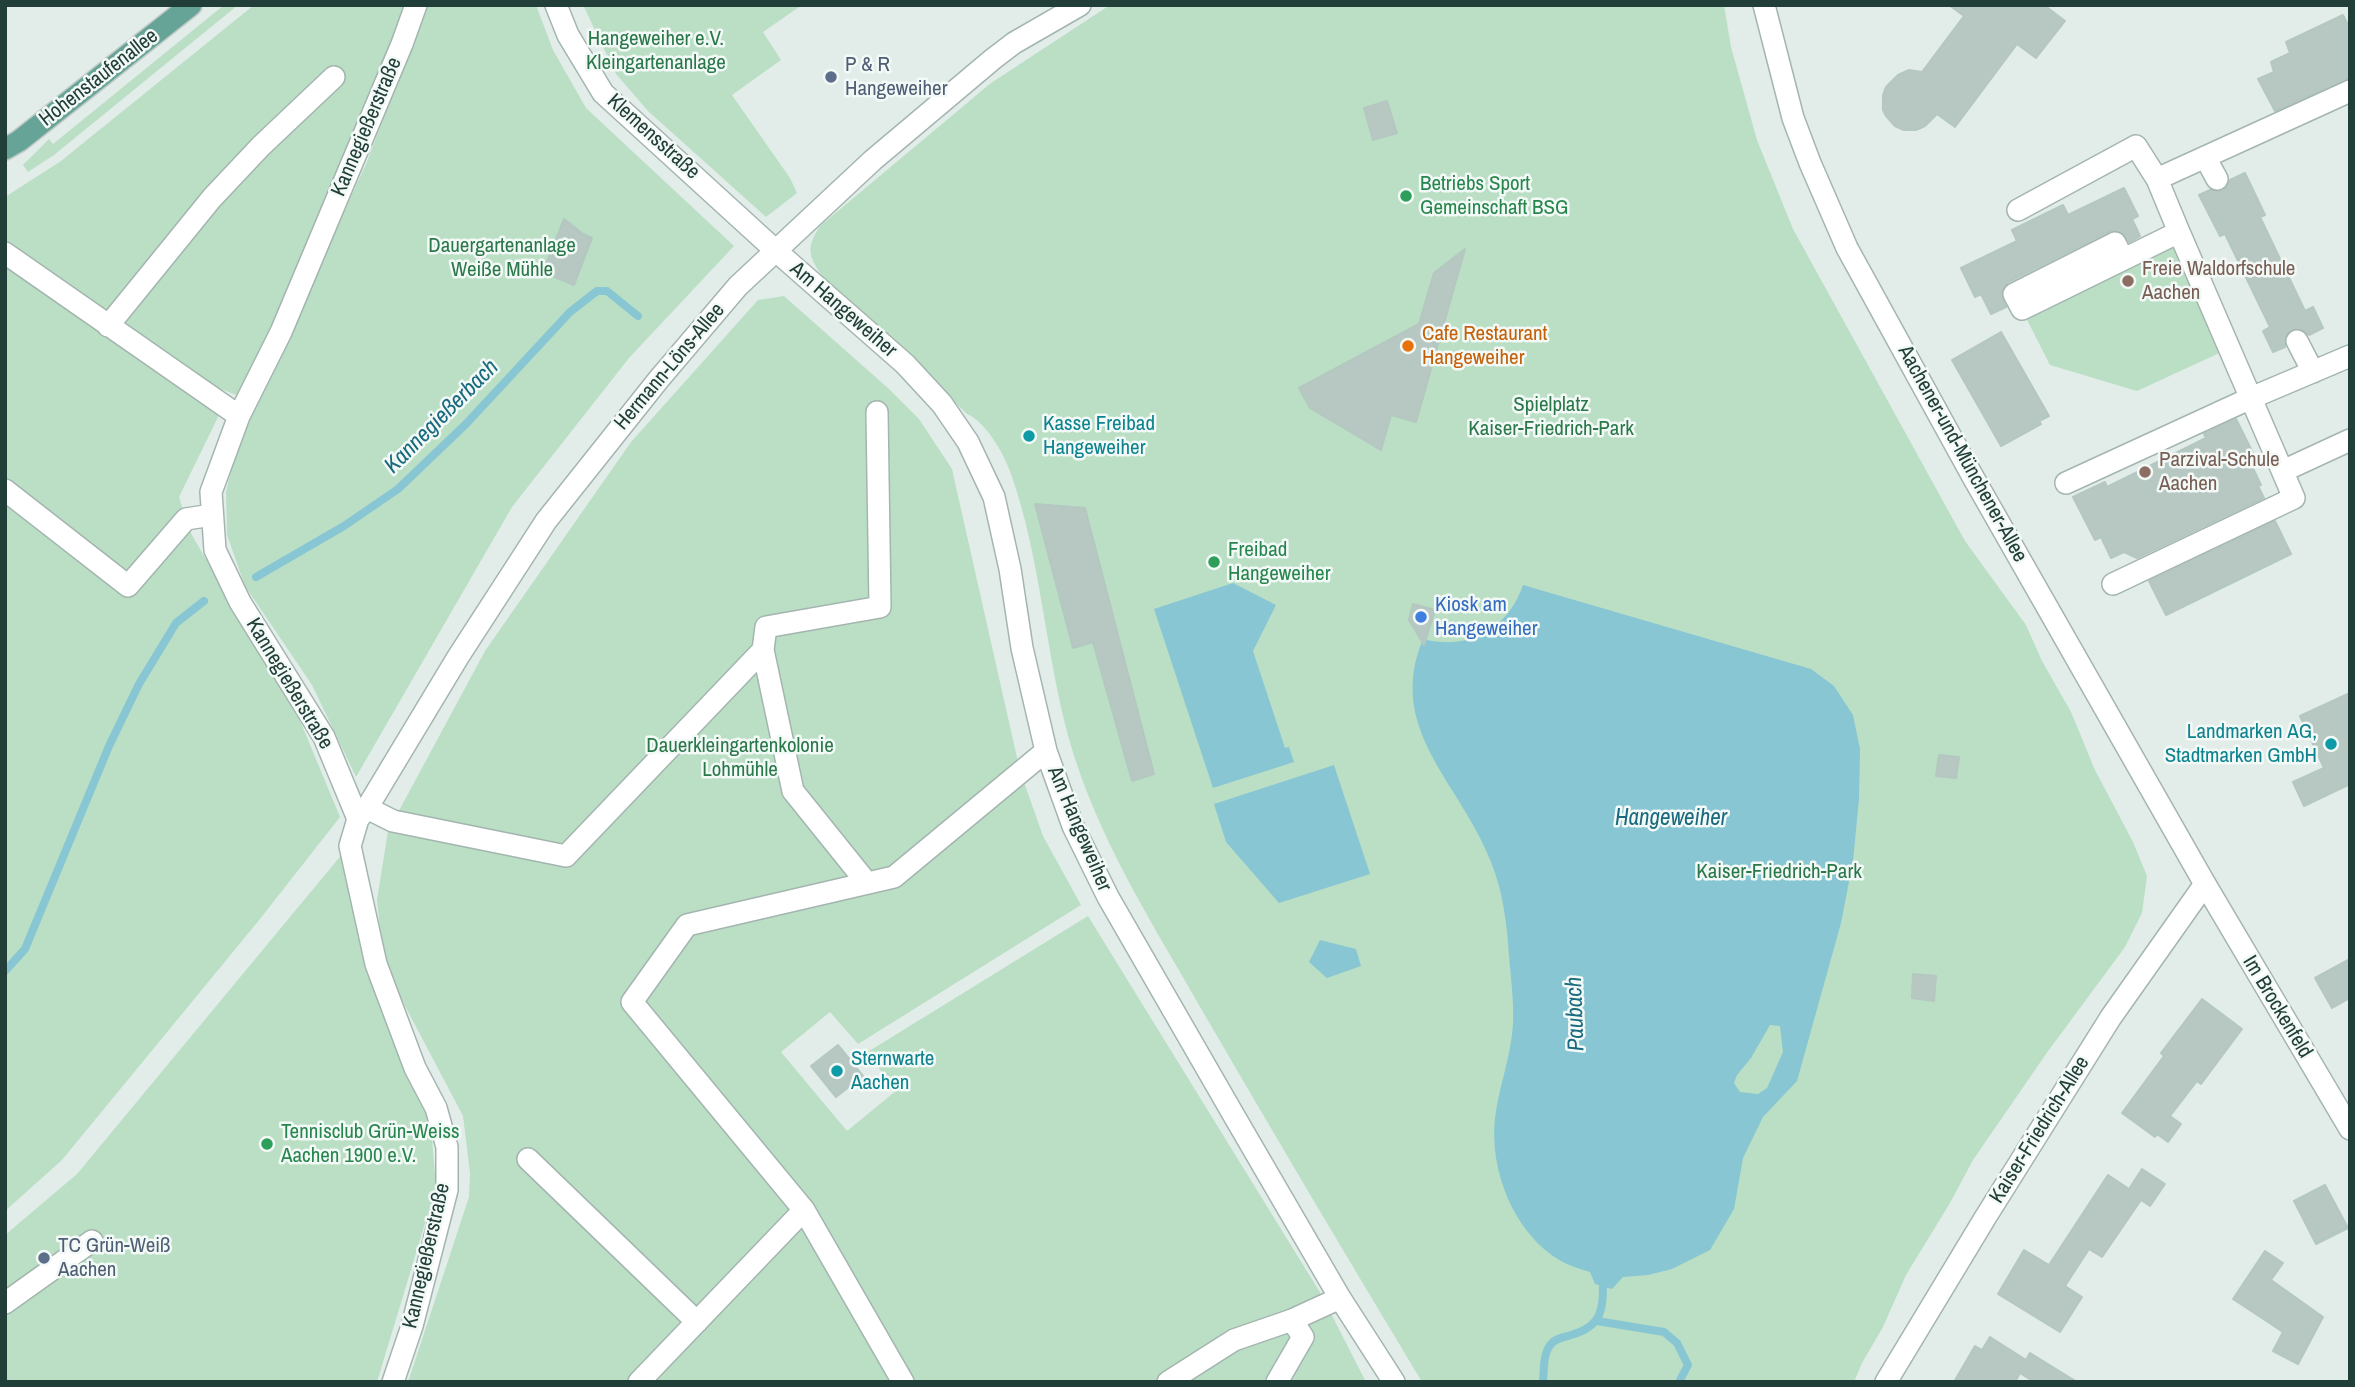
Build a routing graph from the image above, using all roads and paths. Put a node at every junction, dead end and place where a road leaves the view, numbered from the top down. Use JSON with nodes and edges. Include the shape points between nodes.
{"nodes":[{"id":1,"x":191,"y":5,"type":"edge"},
{"id":2,"x":416,"y":5,"type":"edge"},
{"id":3,"x":556,"y":5,"type":"edge"},
{"id":4,"x":1080,"y":5,"type":"edge"},
{"id":5,"x":1764,"y":5,"type":"edge"},
{"id":6,"x":334,"y":76,"type":"dead end"},
{"id":7,"x":2350,"y":91,"type":"edge"},
{"id":8,"x":5,"y":149,"type":"edge"},
{"id":9,"x":2205,"y":157,"type":"junction"},
{"id":10,"x":2157,"y":179,"type":"junction"},
{"id":11,"x":2217,"y":179,"type":"dead end"},
{"id":12,"x":2028,"y":211,"type":"dead end"},
{"id":13,"x":2179,"y":232,"type":"junction"},
{"id":14,"x":775,"y":250,"type":"junction"},
{"id":15,"x":5,"y":253,"type":"edge"},
{"id":16,"x":2123,"y":259,"type":"dead end"},
{"id":17,"x":108,"y":326,"type":"junction"},
{"id":18,"x":2297,"y":341,"type":"dead end"},
{"id":19,"x":2350,"y":356,"type":"edge"},
{"id":20,"x":2313,"y":372,"type":"junction"},
{"id":21,"x":2250,"y":398,"type":"junction"},
{"id":22,"x":877,"y":412,"type":"dead end"},
{"id":23,"x":239,"y":416,"type":"junction"},
{"id":24,"x":2350,"y":440,"type":"edge"},
{"id":25,"x":2283,"y":471,"type":"junction"},
{"id":26,"x":2066,"y":482,"type":"dead end"},
{"id":27,"x":5,"y":490,"type":"edge"},
{"id":28,"x":212,"y":515,"type":"junction"},
{"id":29,"x":2113,"y":584,"type":"dead end"},
{"id":30,"x":763,"y":650,"type":"junction"},
{"id":31,"x":1046,"y":751,"type":"junction"},
{"id":32,"x":362,"y":813,"type":"junction"},
{"id":33,"x":867,"y":883,"type":"junction"},
{"id":34,"x":2205,"y":884,"type":"junction"},
{"id":35,"x":2350,"y":1129,"type":"edge"},
{"id":36,"x":528,"y":1160,"type":"dead end"},
{"id":37,"x":804,"y":1210,"type":"junction"},
{"id":38,"x":92,"y":1241,"type":"dead end"},
{"id":39,"x":1340,"y":1298,"type":"junction"},
{"id":40,"x":5,"y":1303,"type":"edge"},
{"id":41,"x":1292,"y":1320,"type":"junction"},
{"id":42,"x":697,"y":1322,"type":"junction"},
{"id":43,"x":393,"y":1382,"type":"edge"},
{"id":44,"x":639,"y":1382,"type":"edge"},
{"id":45,"x":902,"y":1382,"type":"edge"},
{"id":46,"x":1168,"y":1382,"type":"edge"},
{"id":47,"x":1276,"y":1382,"type":"edge"},
{"id":48,"x":1394,"y":1382,"type":"edge"},
{"id":49,"x":1886,"y":1382,"type":"edge"}],
"edges":[{"from":1,"to":8,"type":"main road","name":"Hohenstaufenallee"},
{"from":2,"to":23,"type":"street","name":"Kannegießerstraße","via":[[281,332]]},
{"from":3,"to":14,"type":"street","name":"Klemensstraße","via":[[568,35],[603,93]]},
{"from":4,"to":14,"type":"street","name":"Hermann-Löns-Allee","via":[[993,59]]},
{"from":5,"to":34,"type":"street","name":"Aachener-und-Münchener-Allee","via":[[1793,118],[1847,248]]},
{"from":6,"to":17,"type":"street","via":[[212,198]]},
{"from":7,"to":9,"type":"street"},
{"from":9,"to":10,"type":"street"},
{"from":9,"to":11,"type":"street"},
{"from":10,"to":12,"type":"street","via":[[2136,146]]},
{"from":10,"to":13,"type":"street"},
{"from":13,"to":16,"type":"street"},
{"from":13,"to":21,"type":"street"},
{"from":14,"to":31,"type":"street","name":"Am Hangeweiher","via":[[905,364],[942,404],[968,442],[994,498]]},
{"from":14,"to":32,"type":"street","name":"Hermann-Löns-Allee","via":[[659,379],[546,521]]},
{"from":15,"to":17,"type":"street"},
{"from":17,"to":23,"type":"street"},
{"from":18,"to":20,"type":"street"},
{"from":19,"to":20,"type":"street"},
{"from":20,"to":21,"type":"street"},
{"from":21,"to":25,"type":"street"},
{"from":21,"to":26,"type":"street"},
{"from":22,"to":30,"type":"street","via":[[880,607],[766,627]]},
{"from":23,"to":28,"type":"street","name":"Kannegießerstraße","via":[[211,492]]},
{"from":24,"to":25,"type":"street"},
{"from":25,"to":29,"type":"street","via":[[2294,498]]},
{"from":27,"to":28,"type":"street","via":[[128,586],[186,519]]},
{"from":28,"to":32,"type":"street","name":"Kannegießerstraße","via":[[215,550],[240,602],[324,737]]},
{"from":30,"to":32,"type":"street","via":[[566,856]]},
{"from":30,"to":33,"type":"street","via":[[793,791]]},
{"from":31,"to":33,"type":"street","via":[[894,877]]},
{"from":31,"to":39,"type":"street","name":"Am Hangeweiher","via":[[1073,826],[1108,897]]},
{"from":32,"to":43,"type":"street","name":"Kannegießerstraße","via":[[350,846],[376,964],[415,1068],[436,1108],[447,1147],[447,1190]]},
{"from":33,"to":37,"type":"street","via":[[687,925],[632,1002]]},
{"from":34,"to":35,"type":"street","name":"Im Brockenfeld"},
{"from":34,"to":49,"type":"street","name":"Kaiser-Friedrich-Allee","via":[[2110,1017]]},
{"from":36,"to":42,"type":"street"},
{"from":37,"to":42,"type":"street"},
{"from":37,"to":45,"type":"street"},
{"from":38,"to":40,"type":"street"},
{"from":39,"to":41,"type":"street"},
{"from":39,"to":48,"type":"street","name":"Am Hangeweiher"},
{"from":41,"to":46,"type":"street","via":[[1234,1340]]},
{"from":41,"to":47,"type":"street","via":[[1303,1337]]},
{"from":42,"to":44,"type":"street"}]}
